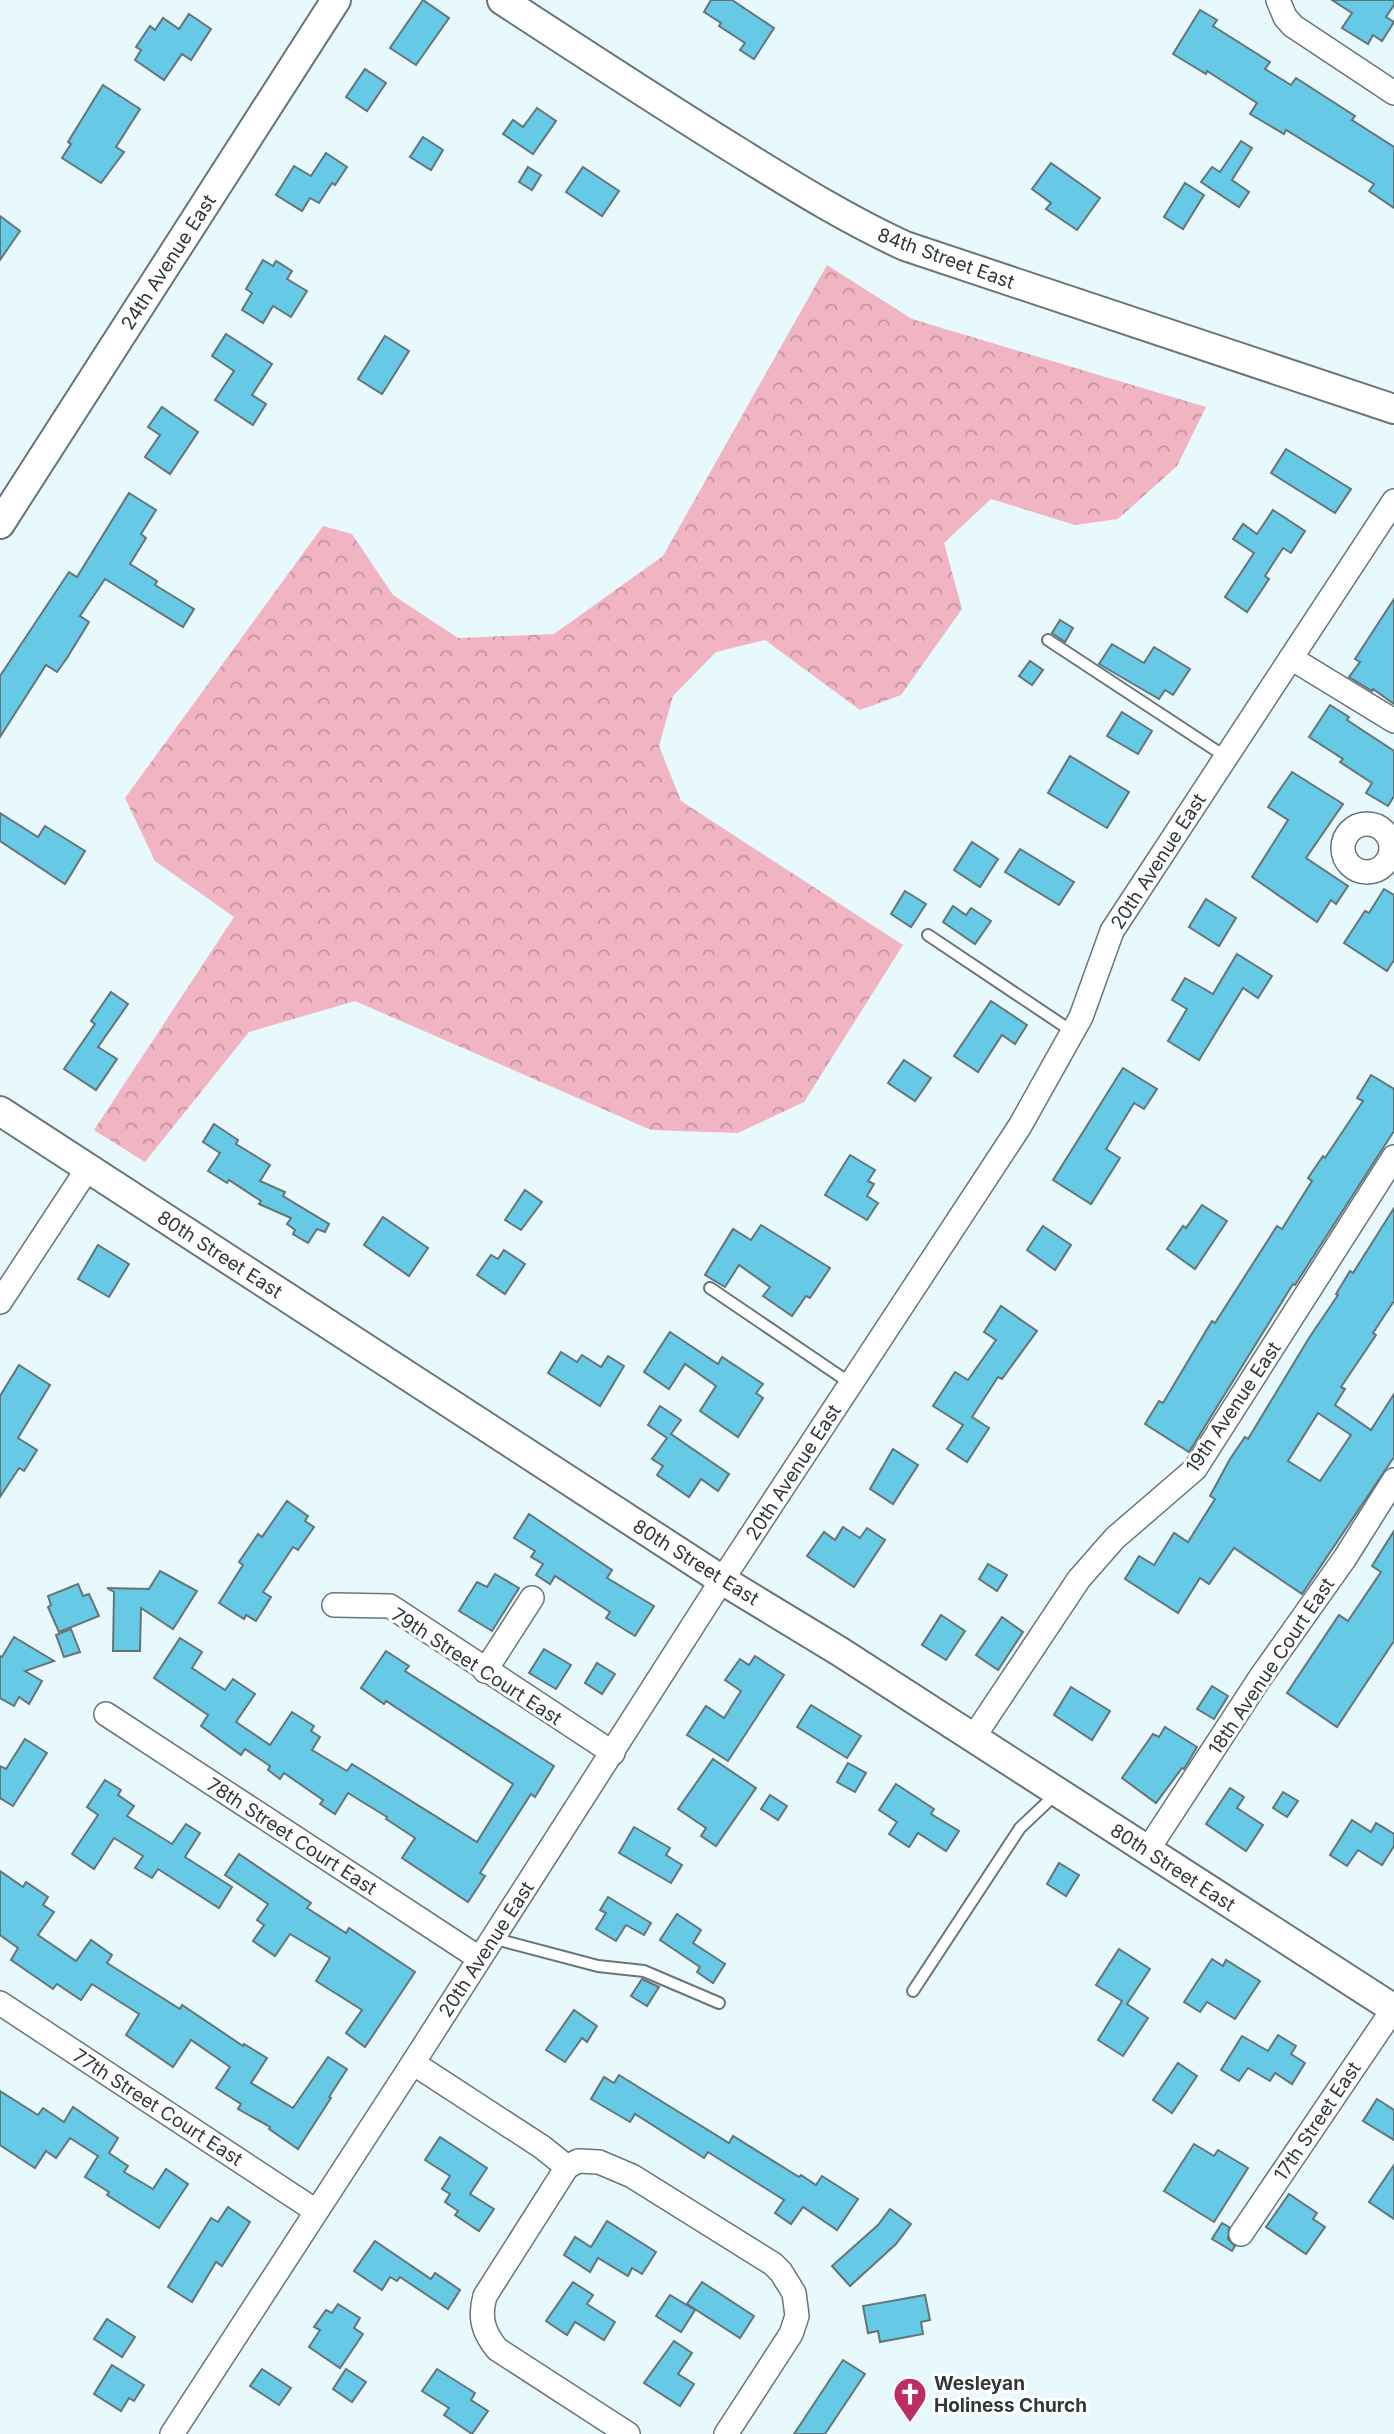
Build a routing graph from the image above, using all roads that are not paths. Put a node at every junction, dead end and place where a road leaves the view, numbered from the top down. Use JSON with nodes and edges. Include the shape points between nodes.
{"nodes":[{"id":1,"x":336,"y":0,"type":"edge"},
{"id":2,"x":502,"y":0,"type":"edge"},
{"id":3,"x":1278,"y":0,"type":"edge"},
{"id":4,"x":1394,"y":93,"type":"edge"},
{"id":5,"x":1394,"y":409,"type":"edge"},
{"id":6,"x":1394,"y":501,"type":"edge"},
{"id":7,"x":0,"y":524,"type":"edge"},
{"id":8,"x":1048,"y":640,"type":"dead end"},
{"id":9,"x":1291,"y":658,"type":"junction"},
{"id":10,"x":1394,"y":722,"type":"edge"},
{"id":11,"x":1226,"y":757,"type":"junction"},
{"id":12,"x":928,"y":935,"type":"dead end"},
{"id":13,"x":1073,"y":1032,"type":"junction"},
{"id":14,"x":0,"y":1111,"type":"edge"},
{"id":15,"x":1394,"y":1157,"type":"edge"},
{"id":16,"x":88,"y":1168,"type":"junction"},
{"id":17,"x":710,"y":1288,"type":"dead end"},
{"id":18,"x":0,"y":1302,"type":"edge"},
{"id":19,"x":850,"y":1383,"type":"junction"},
{"id":20,"x":1394,"y":1480,"type":"edge"},
{"id":21,"x":722,"y":1580,"type":"junction"},
{"id":22,"x":532,"y":1598,"type":"dead end"},
{"id":23,"x":334,"y":1605,"type":"dead end"},
{"id":24,"x":485,"y":1671,"type":"junction"},
{"id":25,"x":106,"y":1714,"type":"dead end"},
{"id":26,"x":973,"y":1738,"type":"junction"},
{"id":27,"x":612,"y":1753,"type":"junction"},
{"id":28,"x":1058,"y":1793,"type":"junction"},
{"id":29,"x":1147,"y":1851,"type":"junction"},
{"id":30,"x":492,"y":1938,"type":"junction"},
{"id":31,"x":479,"y":1958,"type":"junction"},
{"id":32,"x":913,"y":1991,"type":"dead end"},
{"id":33,"x":0,"y":2003,"type":"edge"},
{"id":34,"x":719,"y":2003,"type":"dead end"},
{"id":35,"x":1394,"y":2009,"type":"edge"},
{"id":36,"x":414,"y":2063,"type":"junction"},
{"id":37,"x":567,"y":2167,"type":"junction"},
{"id":38,"x":316,"y":2211,"type":"junction"},
{"id":39,"x":1241,"y":2234,"type":"dead end"},
{"id":40,"x":172,"y":2434,"type":"edge"},
{"id":41,"x":628,"y":2434,"type":"edge"},
{"id":42,"x":726,"y":2434,"type":"edge"}],
"edges":[{"from":1,"to":7,"type":"street","name":"24th Avenue East"},
{"from":2,"to":5,"type":"street","name":"84th Street East","via":[[638,90],[872,231],[905,246]]},
{"from":3,"to":4,"type":"street","via":[[1293,26]]},
{"from":6,"to":9,"type":"street","name":"20th Avenue East"},
{"from":8,"to":11,"type":"lane"},
{"from":9,"to":10,"type":"street"},
{"from":9,"to":11,"type":"street","name":"20th Avenue East"},
{"from":11,"to":13,"type":"street","name":"20th Avenue East","via":[[1112,931]]},
{"from":12,"to":13,"type":"lane"},
{"from":13,"to":19,"type":"street","name":"20th Avenue East","via":[[1020,1126]]},
{"from":14,"to":16,"type":"street","name":"80th Street East"},
{"from":15,"to":26,"type":"street","name":"19th Avenue East","via":[[1195,1469],[1115,1538],[1079,1579]]},
{"from":16,"to":18,"type":"street"},
{"from":16,"to":21,"type":"street","name":"80th Street East"},
{"from":17,"to":19,"type":"lane"},
{"from":19,"to":21,"type":"street","name":"20th Avenue East"},
{"from":20,"to":29,"type":"street","name":"18th Avenue Court East"},
{"from":21,"to":26,"type":"street","name":"80th Street East"},
{"from":21,"to":27,"type":"street","name":"20th Avenue East"},
{"from":22,"to":24,"type":"street"},
{"from":23,"to":24,"type":"street","name":"79th Street Court East","via":[[390,1606]]},
{"from":24,"to":27,"type":"street","name":"79th Street Court East"},
{"from":25,"to":31,"type":"street","name":"78th Street Court East"},
{"from":26,"to":28,"type":"street","name":"80th Street East"},
{"from":27,"to":30,"type":"street","name":"20th Avenue East"},
{"from":28,"to":29,"type":"street","name":"80th Street East"},
{"from":28,"to":32,"type":"lane","via":[[1020,1828]]},
{"from":29,"to":35,"type":"street","name":"80th Street East"},
{"from":30,"to":31,"type":"street","name":"20th Avenue East"},
{"from":30,"to":34,"type":"lane","via":[[598,1966],[644,1971]]},
{"from":31,"to":36,"type":"street","name":"20th Avenue East"},
{"from":33,"to":38,"type":"street","name":"77th Street Court East"},
{"from":35,"to":39,"type":"street","name":"17th Street East"},
{"from":36,"to":37,"type":"street"},
{"from":36,"to":38,"type":"street","name":"20th Avenue East"},
{"from":37,"to":41,"type":"street","via":[[485,2296],[481,2318],[497,2349]]},
{"from":37,"to":42,"type":"street","via":[[578,2161],[598,2162],[632,2176],[754,2251],[786,2279],[797,2308],[791,2334]]},
{"from":38,"to":40,"type":"street","name":"20th Avenue East"}]}
